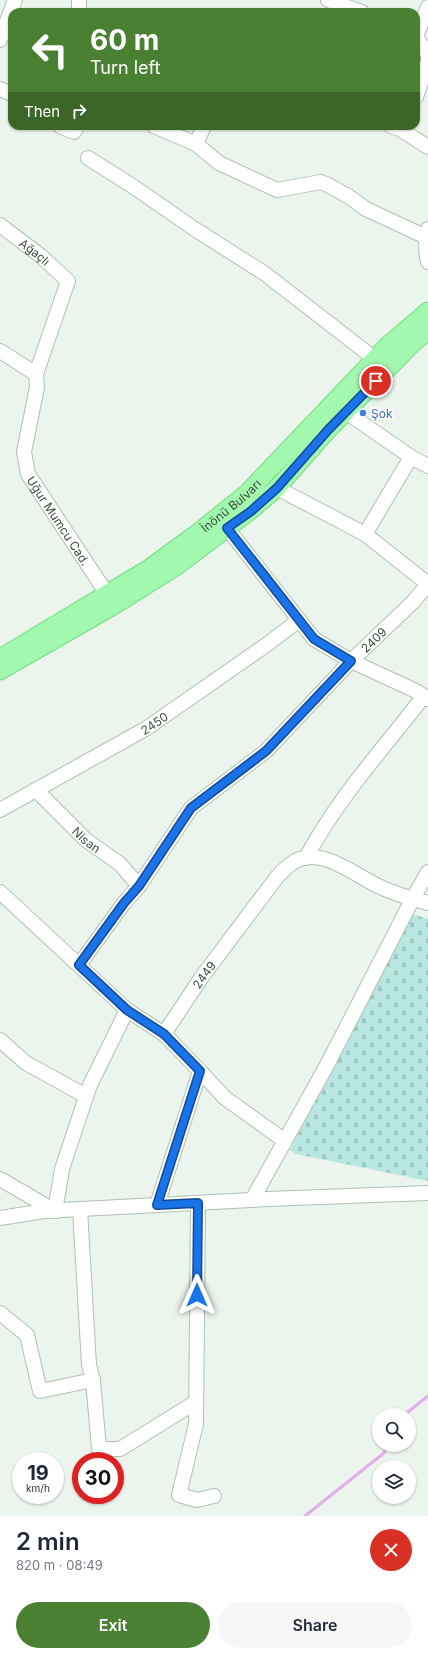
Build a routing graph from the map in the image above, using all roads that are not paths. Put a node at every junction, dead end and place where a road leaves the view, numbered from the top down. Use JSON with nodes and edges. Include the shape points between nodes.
{"nodes":[{"id":1,"x":328,"y":0,"type":"edge"},
{"id":2,"x":428,"y":7,"type":"edge"},
{"id":3,"x":351,"y":8,"type":"edge"},
{"id":4,"x":8,"y":17,"type":"edge"},
{"id":5,"x":420,"y":27,"type":"edge"},
{"id":6,"x":0,"y":40,"type":"edge"},
{"id":7,"x":420,"y":43,"type":"edge"},
{"id":8,"x":420,"y":85,"type":"edge"},
{"id":9,"x":163,"y":130,"type":"edge"},
{"id":10,"x":202,"y":130,"type":"edge"},
{"id":11,"x":408,"y":130,"type":"edge"},
{"id":12,"x":196,"y":144,"type":"junction"},
{"id":13,"x":428,"y":147,"type":"edge"},
{"id":14,"x":88,"y":158,"type":"dead end"},
{"id":15,"x":0,"y":225,"type":"edge"},
{"id":16,"x":427,"y":233,"type":"edge"},
{"id":17,"x":428,"y":262,"type":"edge"},
{"id":18,"x":68,"y":281,"type":"joint"},
{"id":19,"x":428,"y":311,"type":"edge"},
{"id":20,"x":428,"y":331,"type":"edge"},
{"id":21,"x":0,"y":351,"type":"edge"},
{"id":22,"x":380,"y":365,"type":"junction"},
{"id":23,"x":36,"y":374,"type":"junction"},
{"id":24,"x":346,"y":412,"type":"junction"},
{"id":25,"x":411,"y":457,"type":"junction"},
{"id":26,"x":428,"y":466,"type":"edge"},
{"id":27,"x":277,"y":488,"type":"junction"},
{"id":28,"x":227,"y":528,"type":"junction"},
{"id":29,"x":365,"y":534,"type":"junction"},
{"id":30,"x":428,"y":584,"type":"edge"},
{"id":31,"x":107,"y":594,"type":"junction"},
{"id":32,"x":299,"y":620,"type":"junction"},
{"id":33,"x":0,"y":658,"type":"edge"},
{"id":34,"x":351,"y":661,"type":"junction"},
{"id":35,"x":0,"y":671,"type":"edge"},
{"id":36,"x":426,"y":698,"type":"edge"},
{"id":37,"x":36,"y":790,"type":"junction"},
{"id":38,"x":0,"y":810,"type":"edge"},
{"id":39,"x":306,"y":858,"type":"junction"},
{"id":40,"x":428,"y":872,"type":"edge"},
{"id":41,"x":139,"y":886,"type":"junction"},
{"id":42,"x":0,"y":892,"type":"edge"},
{"id":43,"x":413,"y":898,"type":"junction"},
{"id":44,"x":428,"y":903,"type":"edge"},
{"id":45,"x":79,"y":965,"type":"junction"},
{"id":46,"x":127,"y":1010,"type":"junction"},
{"id":47,"x":164,"y":1034,"type":"junction"},
{"id":48,"x":0,"y":1040,"type":"edge"},
{"id":49,"x":200,"y":1071,"type":"junction"},
{"id":50,"x":86,"y":1096,"type":"junction"},
{"id":51,"x":285,"y":1141,"type":"junction"},
{"id":52,"x":0,"y":1179,"type":"edge"},
{"id":53,"x":428,"y":1193,"type":"edge"},
{"id":54,"x":252,"y":1200,"type":"junction"},
{"id":55,"x":198,"y":1203,"type":"junction"},
{"id":56,"x":157,"y":1205,"type":"junction"},
{"id":57,"x":80,"y":1209,"type":"junction"},
{"id":58,"x":55,"y":1211,"type":"junction"},
{"id":59,"x":0,"y":1218,"type":"edge"},
{"id":60,"x":0,"y":1313,"type":"edge"},
{"id":61,"x":93,"y":1380,"type":"junction"},
{"id":62,"x":196,"y":1402,"type":"junction"},
{"id":63,"x":214,"y":1496,"type":"dead end"}],
"edges":[{"from":1,"to":3,"type":"street"},
{"from":2,"to":5,"type":"street"},
{"from":4,"to":6,"type":"street"},
{"from":7,"to":8,"type":"street","via":[[428,54]]},
{"from":9,"to":12,"type":"street"},
{"from":10,"to":12,"type":"street"},
{"from":11,"to":13,"type":"street"},
{"from":12,"to":16,"type":"street","via":[[219,163],[277,190],[321,182],[332,186],[366,209]]},
{"from":14,"to":22,"type":"street","via":[[264,273]]},
{"from":15,"to":18,"type":"street","name":"Ağaçlı","via":[[41,256]]},
{"from":16,"to":17,"type":"street"},
{"from":18,"to":23,"type":"street","name":"Uğur Mumcu Cad."},
{"from":19,"to":22,"type":"main road","name":"İnönü Bulvarı","via":[[387,346]]},
{"from":20,"to":22,"type":"main road","name":"İnönü Bulvarı"},
{"from":21,"to":23,"type":"street"},
{"from":22,"to":24,"type":"main road","name":"İnönü Bulvarı"},
{"from":22,"to":31,"type":"main road","name":"İnönü Bulvarı","via":[[246,494],[160,560]]},
{"from":23,"to":31,"type":"street","name":"Uğur Mumcu Cad.","via":[[37,388],[24,452],[28,474]]},
{"from":24,"to":25,"type":"street"},
{"from":24,"to":27,"type":"main road","name":"İnönü Bulvarı"},
{"from":25,"to":26,"type":"street"},
{"from":25,"to":29,"type":"street"},
{"from":27,"to":28,"type":"main road","name":"İnönü Bulvarı"},
{"from":27,"to":29,"type":"street"},
{"from":28,"to":32,"type":"street"},
{"from":28,"to":35,"type":"main road","name":"İnönü Bulvarı","via":[[177,566]]},
{"from":29,"to":30,"type":"street"},
{"from":30,"to":34,"type":"street","name":"2409","via":[[413,602]]},
{"from":31,"to":33,"type":"main road","name":"İnönü Bulvarı"},
{"from":32,"to":34,"type":"street","via":[[314,639]]},
{"from":32,"to":37,"type":"street","name":"2450","via":[[147,728]]},
{"from":34,"to":36,"type":"street"},
{"from":34,"to":41,"type":"street","name":"2409","via":[[266,751],[191,808]]},
{"from":36,"to":39,"type":"street","via":[[340,803],[319,833]]},
{"from":37,"to":38,"type":"street","name":"2450"},
{"from":37,"to":41,"type":"street","name":"Nisan","via":[[86,840],[120,864]]},
{"from":39,"to":43,"type":"street","name":"2449","via":[[321,858],[338,864],[379,887]]},
{"from":39,"to":47,"type":"street","name":"2449","via":[[292,863],[277,876],[201,978]]},
{"from":40,"to":43,"type":"street"},
{"from":41,"to":45,"type":"street","name":"2409"},
{"from":42,"to":45,"type":"street"},
{"from":43,"to":44,"type":"street","name":"2449"},
{"from":43,"to":51,"type":"street"},
{"from":45,"to":46,"type":"street"},
{"from":46,"to":47,"type":"street"},
{"from":46,"to":50,"type":"street"},
{"from":47,"to":49,"type":"street"},
{"from":48,"to":50,"type":"street","via":[[26,1063]]},
{"from":49,"to":51,"type":"street","via":[[225,1098]]},
{"from":49,"to":56,"type":"street"},
{"from":50,"to":58,"type":"street","via":[[62,1169]]},
{"from":51,"to":54,"type":"street"},
{"from":52,"to":58,"type":"street"},
{"from":53,"to":54,"type":"street"},
{"from":54,"to":55,"type":"street"},
{"from":55,"to":56,"type":"street"},
{"from":55,"to":62,"type":"street"},
{"from":56,"to":57,"type":"street"},
{"from":57,"to":58,"type":"street"},
{"from":57,"to":61,"type":"street","via":[[89,1365]]},
{"from":58,"to":59,"type":"street"},
{"from":60,"to":61,"type":"street","via":[[27,1335],[40,1391]]},
{"from":61,"to":62,"type":"street","via":[[99,1448],[120,1449]]},
{"from":62,"to":63,"type":"street","via":[[196,1424],[179,1495],[197,1500]]}]}
